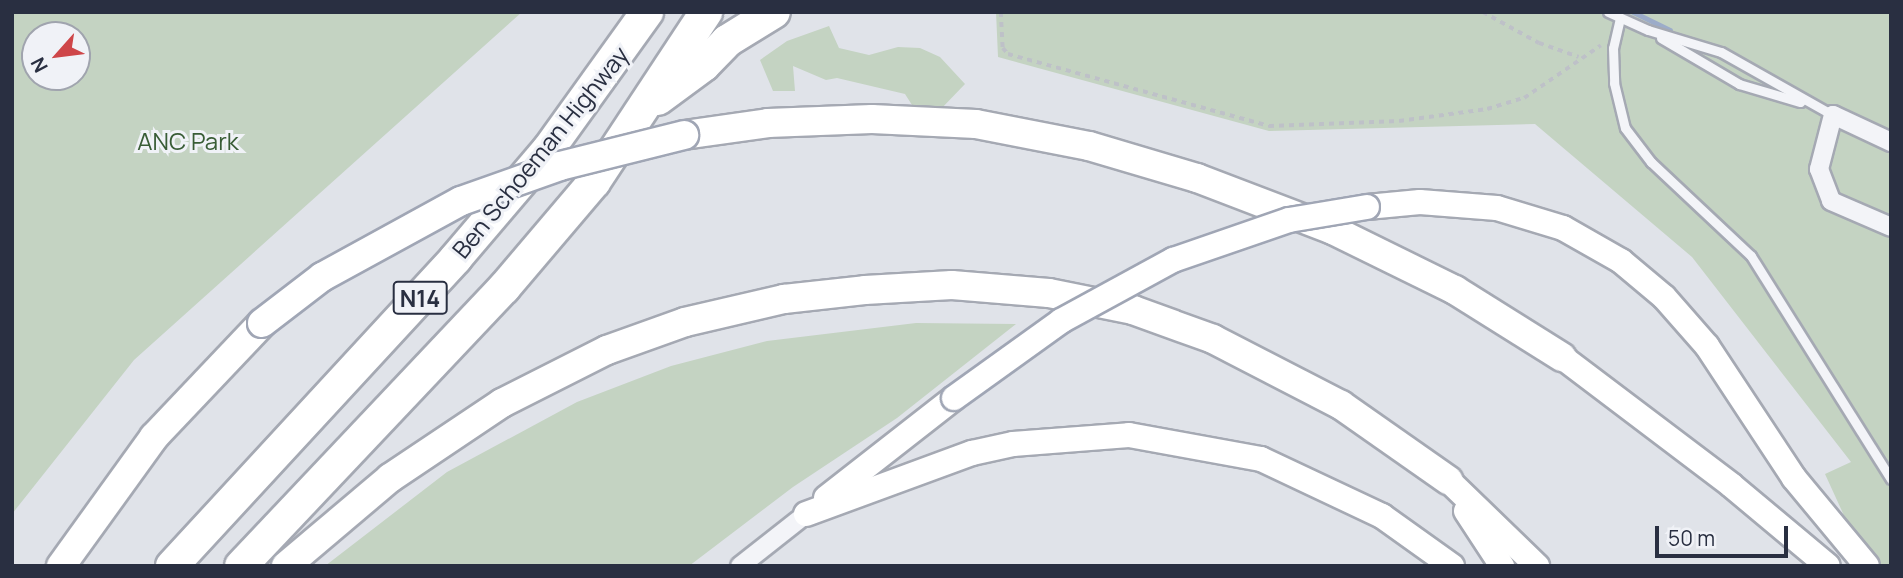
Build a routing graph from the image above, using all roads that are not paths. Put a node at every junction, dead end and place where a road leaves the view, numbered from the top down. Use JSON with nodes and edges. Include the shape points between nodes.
{"nodes":[{"id":1,"x":647,"y":12,"type":"edge"},
{"id":2,"x":706,"y":12,"type":"edge"},
{"id":3,"x":747,"y":12,"type":"edge"},
{"id":4,"x":774,"y":12,"type":"edge"},
{"id":5,"x":1608,"y":12,"type":"edge"},
{"id":6,"x":1620,"y":18,"type":"junction"},
{"id":7,"x":1648,"y":30,"type":"junction"},
{"id":8,"x":727,"y":41,"type":"junction"},
{"id":9,"x":646,"y":106,"type":"junction"},
{"id":10,"x":1813,"y":106,"type":"junction"},
{"id":11,"x":1833,"y":115,"type":"junction"},
{"id":12,"x":1891,"y":142,"type":"edge"},
{"id":13,"x":1891,"y":227,"type":"edge"},
{"id":14,"x":1562,"y":357,"type":"joint"},
{"id":15,"x":1448,"y":480,"type":"junction"},
{"id":16,"x":1891,"y":480,"type":"edge"},
{"id":17,"x":806,"y":514,"type":"junction"},
{"id":18,"x":61,"y":566,"type":"edge"},
{"id":19,"x":172,"y":566,"type":"edge"},
{"id":20,"x":241,"y":566,"type":"edge"},
{"id":21,"x":286,"y":566,"type":"edge"},
{"id":22,"x":740,"y":566,"type":"edge"},
{"id":23,"x":1452,"y":566,"type":"edge"},
{"id":24,"x":1502,"y":566,"type":"edge"},
{"id":25,"x":1537,"y":566,"type":"edge"},
{"id":26,"x":1828,"y":566,"type":"edge"},
{"id":27,"x":1867,"y":566,"type":"edge"}],
"edges":[{"from":1,"to":19,"type":"highway","name":"Ben Schoeman Highway","number":"N14","via":[[548,150],[456,258]]},
{"from":2,"to":9,"type":"highway","name":"Ben Schoeman Highway","number":"N14"},
{"from":3,"to":8,"type":"highway"},
{"from":4,"to":8,"type":"highway"},
{"from":5,"to":6,"type":"lane"},
{"from":6,"to":7,"type":"lane"},
{"from":6,"to":16,"type":"lane","via":[[1613,48],[1616,103],[1625,128],[1656,168],[1751,256]]},
{"from":7,"to":10,"type":"lane","via":[[1721,52]]},
{"from":7,"to":10,"type":"lane","via":[[1739,84]]},
{"from":8,"to":9,"type":"highway","via":[[675,89]]},
{"from":9,"to":20,"type":"highway","name":"Ben Schoeman Highway","number":"N14","via":[[594,182],[504,288]]},
{"from":10,"to":11,"type":"lane"},
{"from":11,"to":12,"type":"street"},
{"from":11,"to":13,"type":"street","via":[[1819,169],[1824,192],[1846,211]]},
{"from":14,"to":18,"type":"main road","bridge":true,"via":[[1455,289],[1333,230],[1197,178],[1089,146],[976,124],[872,118],[768,123],[684,135],[560,166],[461,201],[322,277],[262,323],[154,437]]},
{"from":14,"to":26,"type":"main road","via":[[1731,485]]},
{"from":15,"to":21,"type":"main road","via":[[1340,405],[1213,338],[1133,310],[1025,291],[951,285],[865,290],[734,310],[607,350],[502,403],[390,478]]},
{"from":15,"to":24,"type":"main road"},
{"from":15,"to":25,"type":"main road"},
{"from":17,"to":22,"type":"street"},
{"from":17,"to":23,"type":"main road","via":[[972,453],[1024,443],[1129,435],[1261,459],[1382,516]]},
{"from":17,"to":27,"type":"main road","bridge":true,"via":[[1061,321],[1173,260],[1289,220],[1420,202],[1497,208],[1563,228],[1621,261],[1664,298],[1707,346],[1794,478]]}]}
